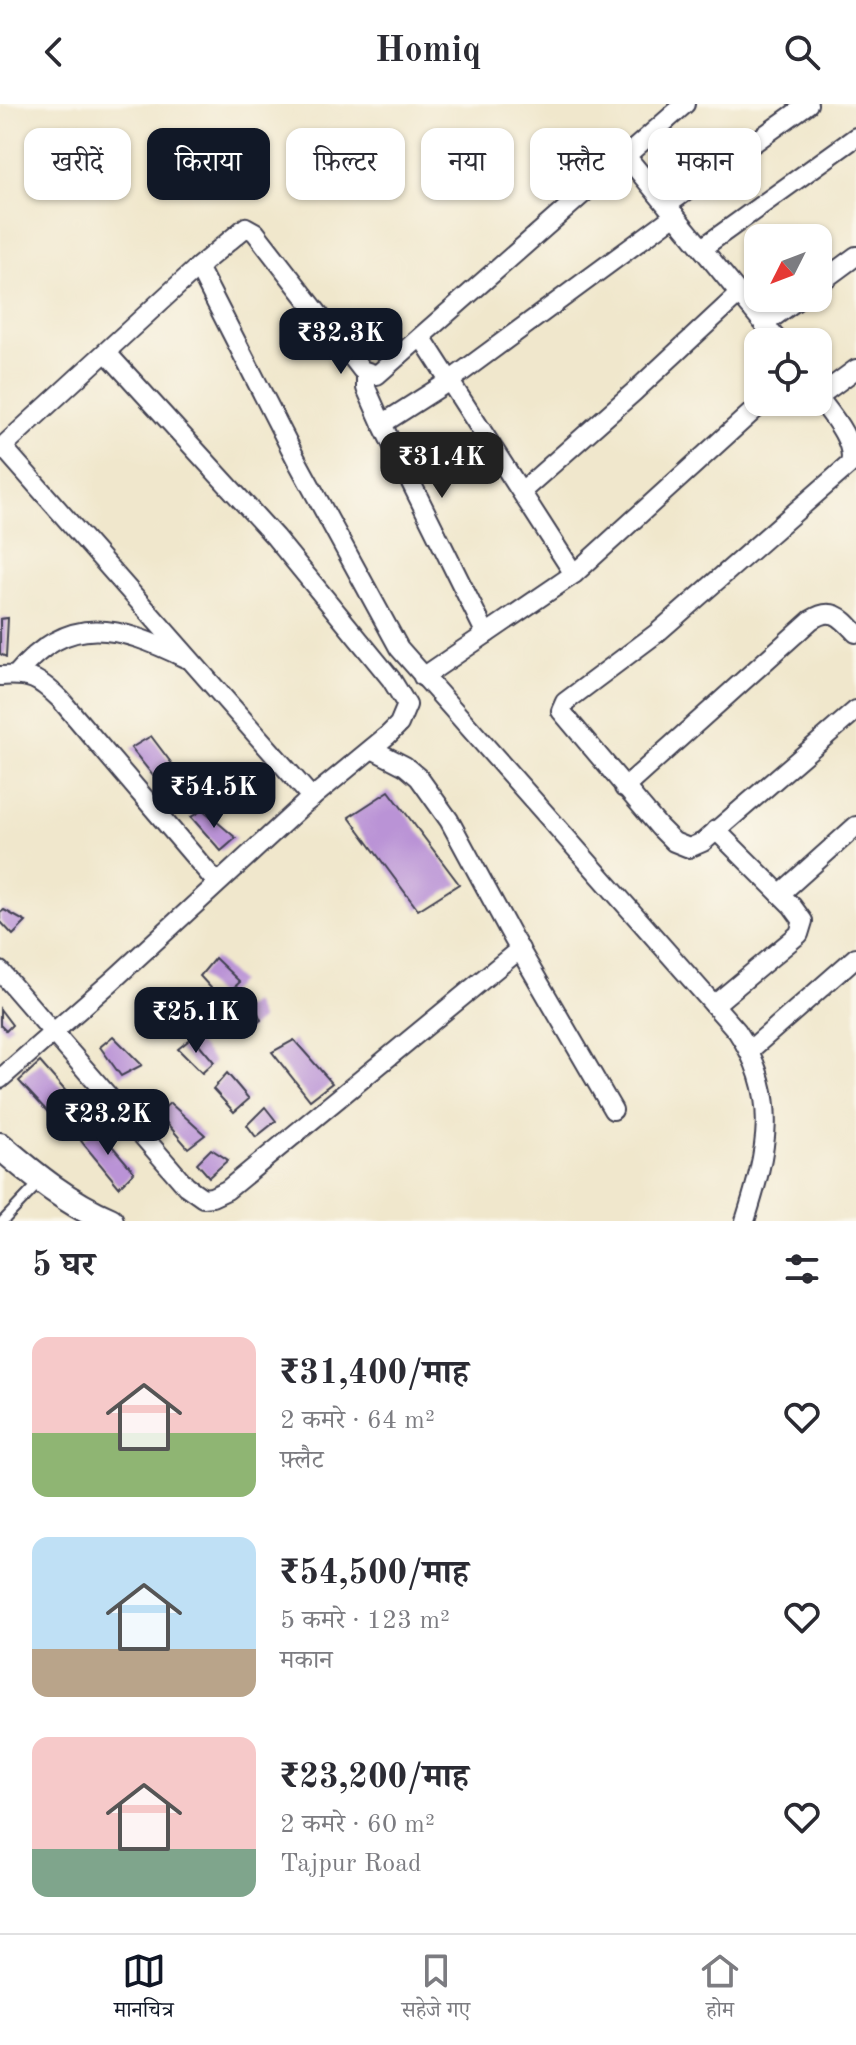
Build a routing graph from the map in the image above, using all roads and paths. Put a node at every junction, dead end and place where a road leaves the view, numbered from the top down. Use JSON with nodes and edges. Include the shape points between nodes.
{"nodes":[{"id":1,"x":685,"y":104,"type":"edge"},
{"id":2,"x":808,"y":104,"type":"edge"},
{"id":3,"x":856,"y":137,"type":"edge"},
{"id":4,"x":632,"y":151,"type":"edge"},
{"id":5,"x":632,"y":163,"type":"edge"},
{"id":6,"x":577,"y":200,"type":"edge"},
{"id":7,"x":671,"y":210,"type":"junction"},
{"id":8,"x":702,"y":248,"type":"junction"},
{"id":9,"x":853,"y":265,"type":"edge"},
{"id":10,"x":198,"y":267,"type":"junction"},
{"id":11,"x":832,"y":276,"type":"edge"},
{"id":12,"x":739,"y":294,"type":"junction"},
{"id":13,"x":781,"y":312,"type":"edge"},
{"id":14,"x":764,"y":324,"type":"junction"},
{"id":15,"x":767,"y":328,"type":"edge"},
{"id":16,"x":422,"y":338,"type":"junction"},
{"id":17,"x":106,"y":352,"type":"junction"},
{"id":18,"x":856,"y":369,"type":"edge"},
{"id":19,"x":366,"y":373,"type":"junction"},
{"id":20,"x":451,"y":380,"type":"junction"},
{"id":21,"x":748,"y":416,"type":"edge"},
{"id":22,"x":382,"y":424,"type":"junction"},
{"id":23,"x":2,"y":448,"type":"edge"},
{"id":24,"x":853,"y":465,"type":"edge"},
{"id":25,"x":522,"y":491,"type":"junction"},
{"id":26,"x":574,"y":574,"type":"junction"},
{"id":27,"x":856,"y":633,"type":"edge"},
{"id":28,"x":486,"y":634,"type":"junction"},
{"id":29,"x":192,"y":661,"type":"junction"},
{"id":30,"x":8,"y":675,"type":"edge"},
{"id":31,"x":423,"y":677,"type":"junction"},
{"id":32,"x":856,"y":710,"type":"edge"},
{"id":33,"x":372,"y":749,"type":"junction"},
{"id":34,"x":624,"y":788,"type":"junction"},
{"id":35,"x":312,"y":798,"type":"junction"},
{"id":36,"x":856,"y":826,"type":"edge"},
{"id":37,"x":716,"y":830,"type":"junction"},
{"id":38,"x":217,"y":883,"type":"junction"},
{"id":39,"x":780,"y":894,"type":"junction"},
{"id":40,"x":520,"y":949,"type":"junction"},
{"id":41,"x":856,"y":957,"type":"edge"},
{"id":42,"x":0,"y":971,"type":"edge"},
{"id":43,"x":714,"y":1005,"type":"junction"},
{"id":44,"x":54,"y":1032,"type":"junction"},
{"id":45,"x":750,"y":1050,"type":"junction"},
{"id":46,"x":0,"y":1079,"type":"edge"},
{"id":47,"x":613,"y":1110,"type":"dead end"},
{"id":48,"x":0,"y":1146,"type":"edge"},
{"id":49,"x":41,"y":1181,"type":"junction"},
{"id":50,"x":4,"y":1220,"type":"edge"},
{"id":51,"x":110,"y":1221,"type":"edge"},
{"id":52,"x":745,"y":1221,"type":"edge"}],
"edges":[{"from":1,"to":4,"type":"street"},
{"from":2,"to":7,"type":"street"},
{"from":3,"to":8,"type":"street"},
{"from":5,"to":7,"type":"street"},
{"from":6,"to":16,"type":"street"},
{"from":7,"to":8,"type":"street"},
{"from":7,"to":20,"type":"street"},
{"from":8,"to":12,"type":"street"},
{"from":9,"to":11,"type":"street"},
{"from":10,"to":17,"type":"street"},
{"from":10,"to":19,"type":"street","via":[[240,230],[252,229]]},
{"from":10,"to":31,"type":"street","via":[[399,648]]},
{"from":12,"to":14,"type":"street"},
{"from":12,"to":25,"type":"street"},
{"from":13,"to":14,"type":"street"},
{"from":14,"to":15,"type":"street"},
{"from":16,"to":19,"type":"street","via":[[384,371]]},
{"from":16,"to":20,"type":"street"},
{"from":17,"to":23,"type":"street"},
{"from":17,"to":33,"type":"street","via":[[275,537],[403,695],[405,714]]},
{"from":18,"to":24,"type":"street","via":[[818,397],[853,450]]},
{"from":19,"to":22,"type":"street","via":[[366,388]]},
{"from":20,"to":22,"type":"street"},
{"from":20,"to":25,"type":"street"},
{"from":21,"to":26,"type":"street"},
{"from":22,"to":28,"type":"street"},
{"from":23,"to":29,"type":"street"},
{"from":24,"to":34,"type":"street","via":[[657,633],[561,707],[564,718]]},
{"from":25,"to":26,"type":"street"},
{"from":26,"to":28,"type":"street"},
{"from":27,"to":34,"type":"street","via":[[834,613],[811,620]]},
{"from":28,"to":31,"type":"street"},
{"from":29,"to":30,"type":"street","via":[[120,632],[92,630],[50,642]]},
{"from":29,"to":35,"type":"street"},
{"from":30,"to":38,"type":"street","via":[[41,681],[60,699]]},
{"from":31,"to":43,"type":"street"},
{"from":32,"to":37,"type":"street"},
{"from":33,"to":35,"type":"street"},
{"from":33,"to":40,"type":"street","via":[[419,778],[449,820]]},
{"from":34,"to":37,"type":"street","via":[[679,845],[694,847]]},
{"from":35,"to":38,"type":"street"},
{"from":36,"to":39,"type":"street"},
{"from":37,"to":39,"type":"street"},
{"from":38,"to":44,"type":"street"},
{"from":39,"to":43,"type":"street","via":[[799,913],[802,928]]},
{"from":40,"to":44,"type":"street","via":[[306,1127],[212,1197],[203,1198],[186,1186]]},
{"from":40,"to":47,"type":"street"},
{"from":41,"to":45,"type":"street"},
{"from":42,"to":44,"type":"street"},
{"from":43,"to":45,"type":"street"},
{"from":44,"to":46,"type":"street"},
{"from":45,"to":52,"type":"street","via":[[768,1121],[760,1175]]},
{"from":48,"to":49,"type":"main road"},
{"from":49,"to":50,"type":"lane"},
{"from":49,"to":51,"type":"main road"}]}
